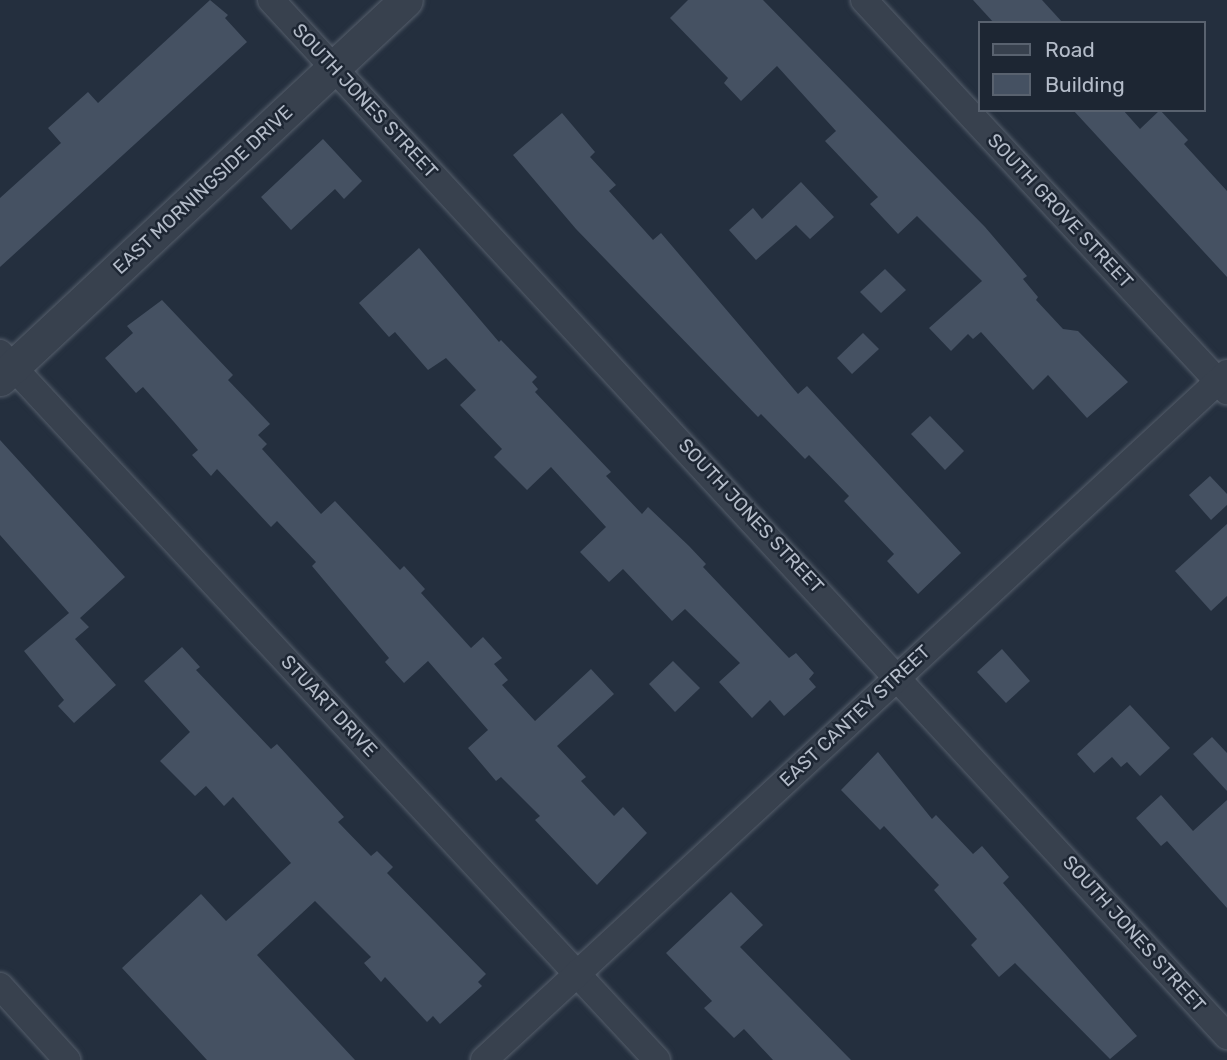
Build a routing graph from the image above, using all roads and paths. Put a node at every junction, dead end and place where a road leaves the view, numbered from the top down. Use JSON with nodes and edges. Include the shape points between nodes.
{"nodes":[{"id":1,"x":271,"y":0,"type":"edge"},
{"id":2,"x":406,"y":0,"type":"edge"},
{"id":3,"x":863,"y":0,"type":"edge"},
{"id":4,"x":334,"y":67,"type":"junction"},
{"id":5,"x":4,"y":366,"type":"edge"},
{"id":6,"x":1224,"y":382,"type":"edge"},
{"id":7,"x":899,"y":676,"type":"junction"},
{"id":8,"x":577,"y":974,"type":"junction"},
{"id":9,"x":0,"y":986,"type":"edge"},
{"id":10,"x":1227,"y":1035,"type":"edge"},
{"id":11,"x":67,"y":1060,"type":"edge"},
{"id":12,"x":484,"y":1060,"type":"edge"},
{"id":13,"x":657,"y":1060,"type":"edge"}],
"edges":[{"from":1,"to":4,"type":"street","name":"SOUTH JONES STREET"},
{"from":2,"to":4,"type":"street","name":"EAST MORNINGSIDE DRIVE"},
{"from":3,"to":6,"type":"street","name":"SOUTH GROVE STREET"},
{"from":4,"to":5,"type":"street","name":"EAST MORNINGSIDE DRIVE"},
{"from":4,"to":7,"type":"street","name":"SOUTH JONES STREET"},
{"from":5,"to":8,"type":"street","name":"STUART DRIVE"},
{"from":6,"to":7,"type":"street","name":"EAST CANTEY STREET"},
{"from":7,"to":8,"type":"street","name":"EAST CANTEY STREET"},
{"from":7,"to":10,"type":"street","name":"SOUTH JONES STREET"},
{"from":8,"to":12,"type":"street","name":"EAST CANTEY STREET"},
{"from":8,"to":13,"type":"street","name":"STUART DRIVE"},
{"from":9,"to":11,"type":"street"}]}
